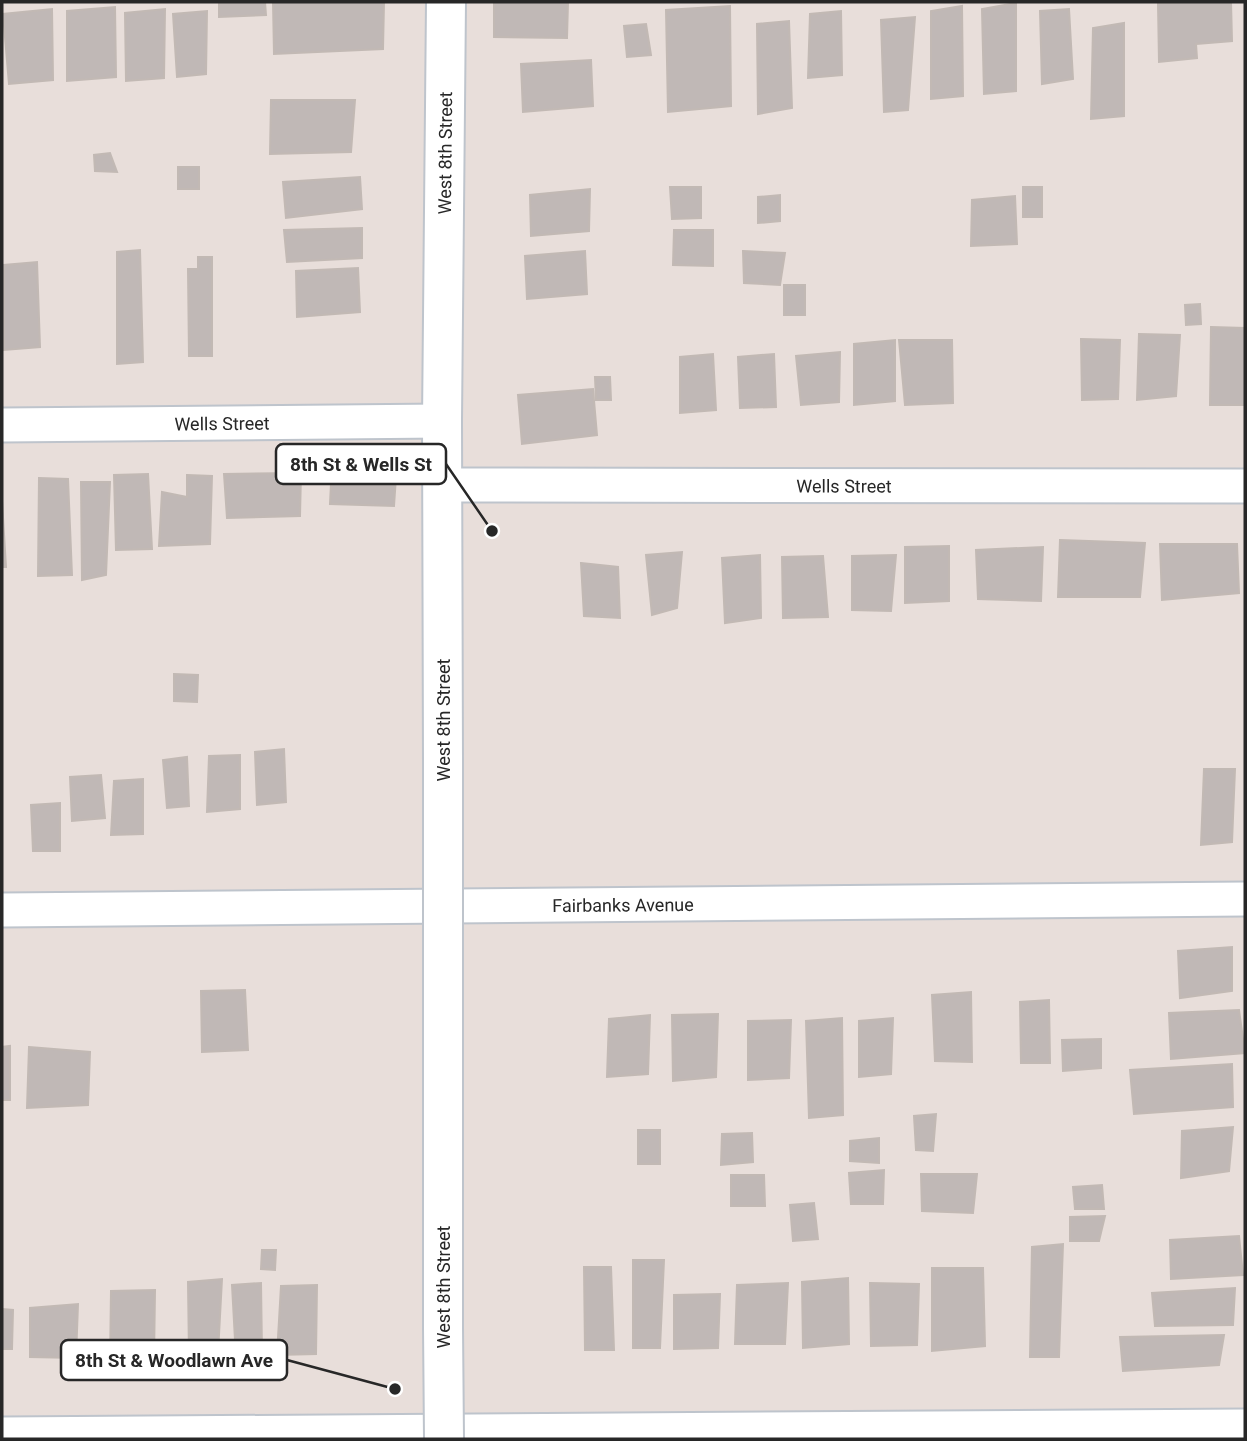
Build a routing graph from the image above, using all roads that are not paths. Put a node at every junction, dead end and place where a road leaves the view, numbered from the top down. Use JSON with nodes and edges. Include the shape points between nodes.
{"nodes":[{"id":1,"x":446,"y":2,"type":"edge"},
{"id":2,"x":442,"y":421,"type":"junction"},
{"id":3,"x":2,"y":425,"type":"edge"},
{"id":4,"x":442,"y":485,"type":"junction"},
{"id":5,"x":1245,"y":486,"type":"edge"},
{"id":6,"x":1245,"y":899,"type":"edge"},
{"id":7,"x":2,"y":910,"type":"edge"},
{"id":8,"x":1245,"y":1426,"type":"edge"},
{"id":9,"x":2,"y":1434,"type":"edge"},
{"id":10,"x":444,"y":1439,"type":"edge"}],
"edges":[{"from":1,"to":2,"type":"street","name":"West 8th Street"},
{"from":2,"to":3,"type":"street","name":"Wells Street"},
{"from":2,"to":4,"type":"street","name":"West 8th Street"},
{"from":4,"to":5,"type":"street","name":"Wells Street"},
{"from":4,"to":10,"type":"street","name":"West 8th Street","bridge":true},
{"from":6,"to":7,"type":"street","name":"Fairbanks Avenue"},
{"from":8,"to":9,"type":"street"}]}
